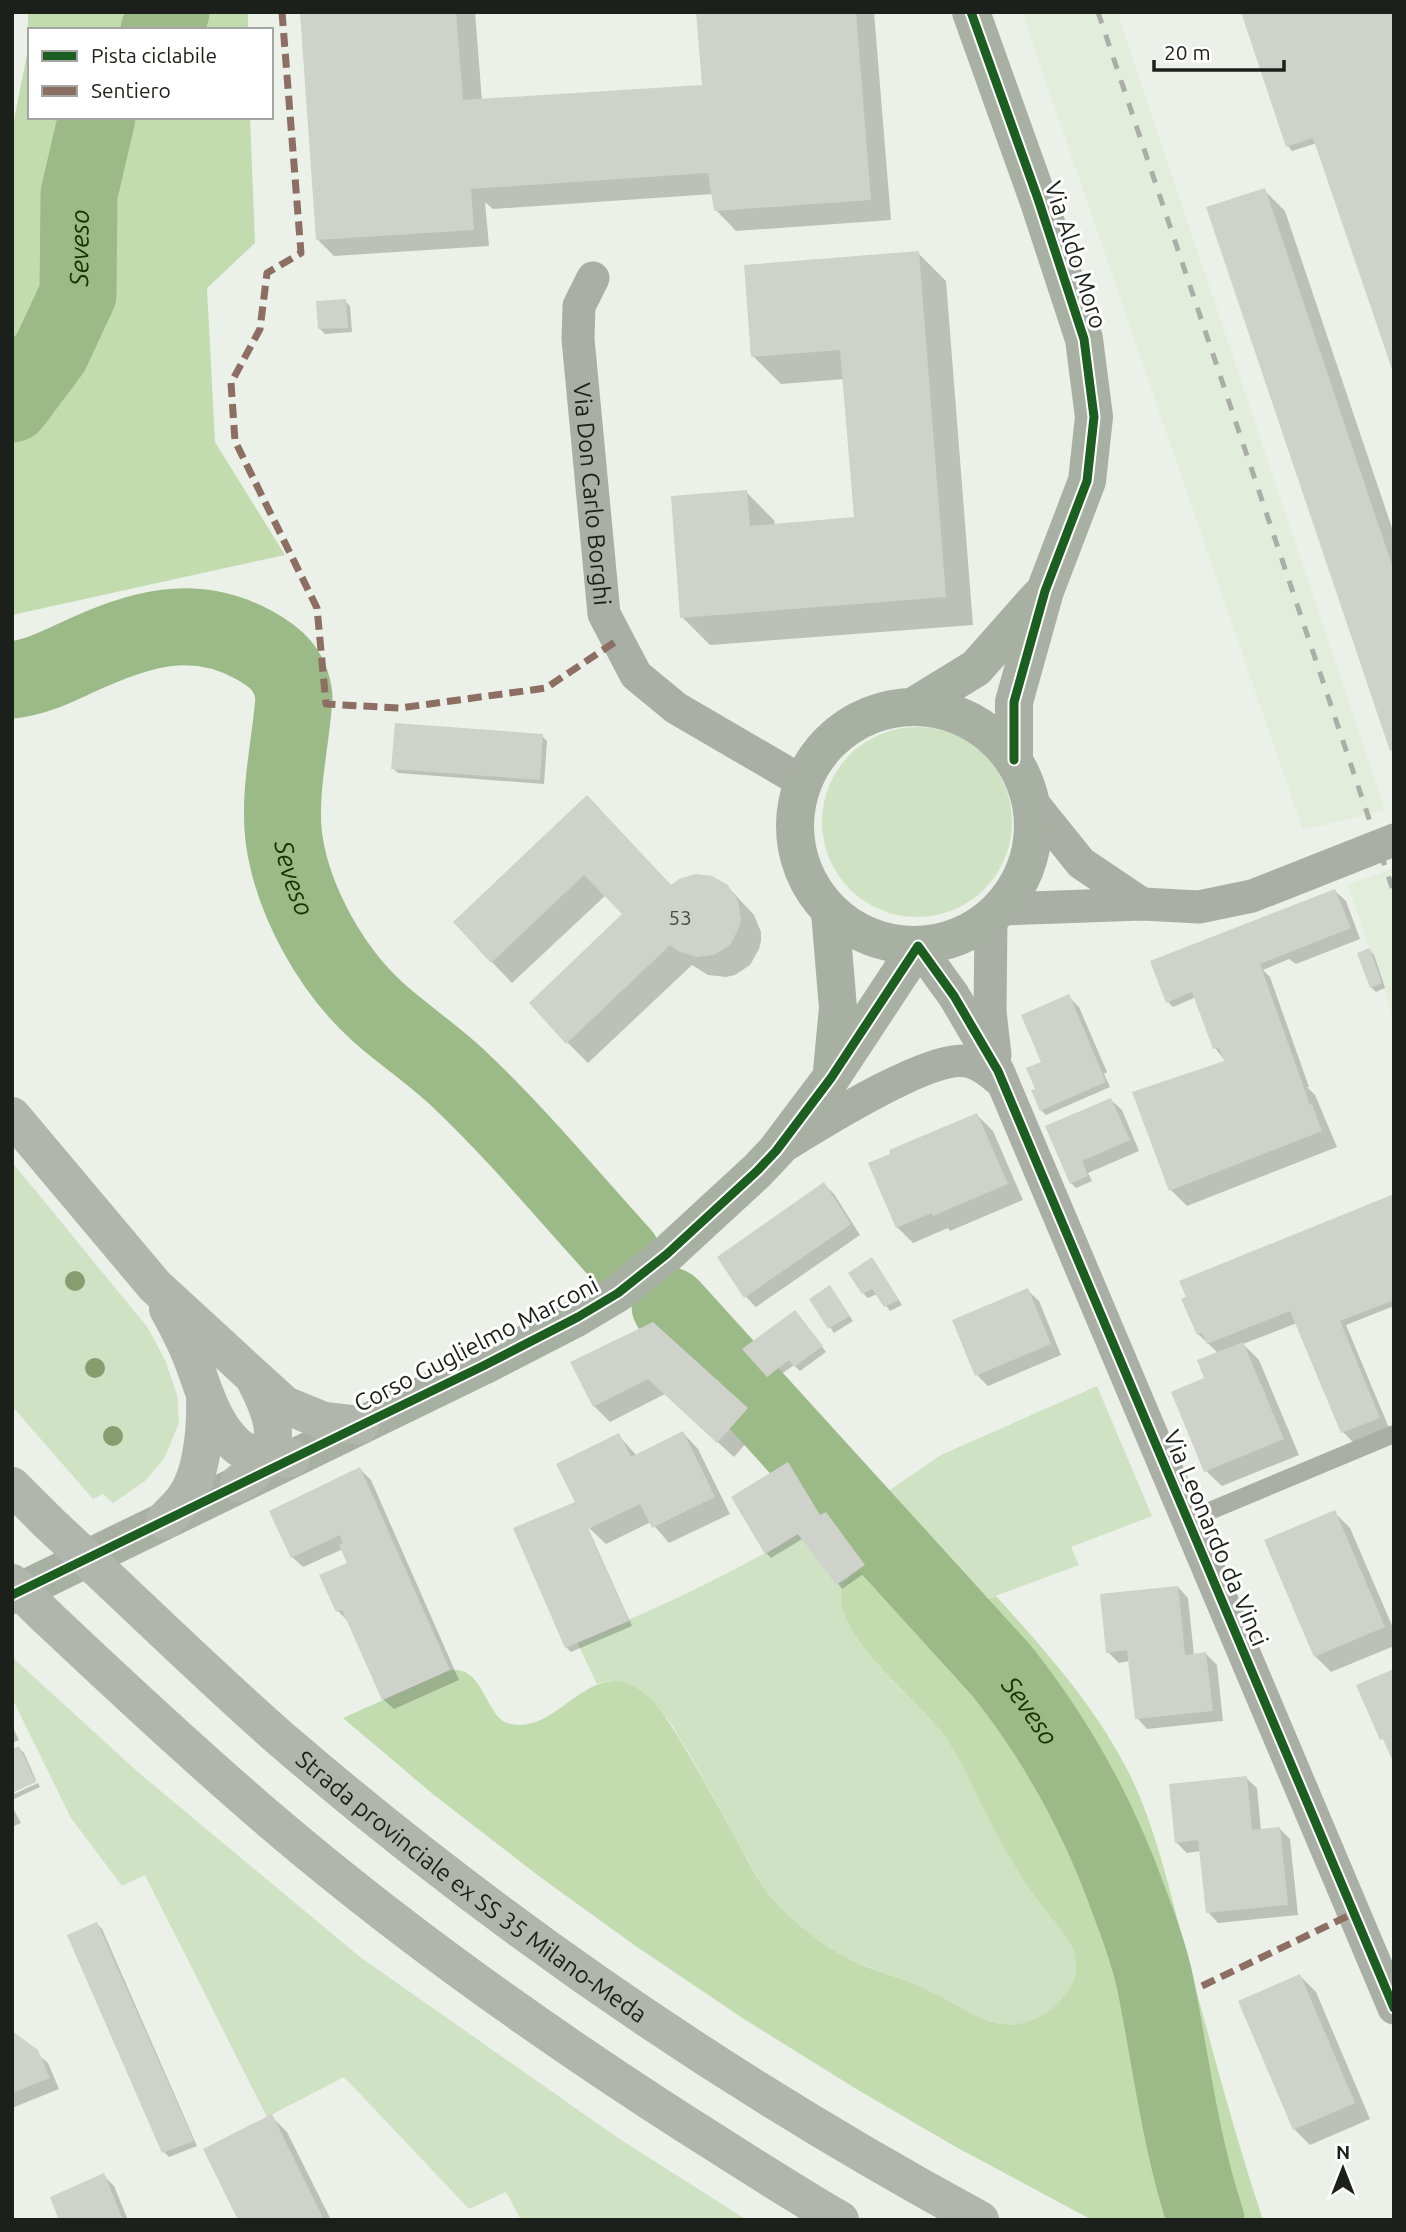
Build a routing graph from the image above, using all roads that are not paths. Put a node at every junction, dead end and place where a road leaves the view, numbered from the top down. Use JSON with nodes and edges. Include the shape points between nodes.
{"nodes":[{"id":1,"x":971,"y":12,"type":"edge"},
{"id":2,"x":593,"y":278,"type":"dead end"},
{"id":3,"x":1045,"y":591,"type":"junction"},
{"id":4,"x":915,"y":706,"type":"junction"},
{"id":5,"x":1014,"y":760,"type":"junction"},
{"id":6,"x":803,"y":782,"type":"junction"},
{"id":7,"x":1032,"y":803,"type":"junction"},
{"id":8,"x":1394,"y":841,"type":"edge"},
{"id":9,"x":1142,"y":904,"type":"junction"},
{"id":10,"x":830,"y":912,"type":"junction"},
{"id":11,"x":996,"y":914,"type":"junction"},
{"id":12,"x":918,"y":946,"type":"junction"},
{"id":13,"x":1000,"y":1077,"type":"junction"},
{"id":14,"x":831,"y":1078,"type":"junction"},
{"id":15,"x":12,"y":1116,"type":"edge"},
{"id":16,"x":776,"y":1151,"type":"junction"},
{"id":17,"x":155,"y":1286,"type":"junction"},
{"id":18,"x":255,"y":1378,"type":"junction"},
{"id":19,"x":205,"y":1395,"type":"junction"},
{"id":20,"x":360,"y":1425,"type":"junction"},
{"id":21,"x":1394,"y":1434,"type":"edge"},
{"id":22,"x":279,"y":1458,"type":"junction"},
{"id":23,"x":239,"y":1483,"type":"joint"},
{"id":24,"x":12,"y":1486,"type":"edge"},
{"id":25,"x":165,"y":1520,"type":"junction"},
{"id":26,"x":1188,"y":1520,"type":"junction"},
{"id":27,"x":12,"y":1583,"type":"edge"},
{"id":28,"x":12,"y":1595,"type":"edge"},
{"id":29,"x":1394,"y":2008,"type":"edge"},
{"id":30,"x":840,"y":2220,"type":"edge"},
{"id":31,"x":980,"y":2220,"type":"edge"}],
"edges":[{"from":1,"to":3,"type":"street","name":"Via Aldo Moro","via":[[1084,339],[1094,417],[1087,481]]},
{"from":2,"to":6,"type":"street","name":"Via Don Carlo Borghi","via":[[579,306],[578,340],[604,614],[636,675],[676,708]]},
{"from":3,"to":4,"type":"street","name":"Via Aldo Moro","via":[[976,667]]},
{"from":3,"to":5,"type":"street","name":"Via Aldo Moro","via":[[1014,702]]},
{"from":4,"to":5,"type":"street","via":[[953,713],[988,731]]},
{"from":4,"to":6,"type":"street","via":[[879,711],[847,726],[820,751]]},
{"from":5,"to":7,"type":"street"},
{"from":6,"to":10,"type":"street","via":[[794,816],[796,851],[809,884]]},
{"from":7,"to":9,"type":"street","via":[[1081,863]]},
{"from":7,"to":11,"type":"street","via":[[1029,860],[1018,886]]},
{"from":8,"to":9,"type":"street","via":[[1252,896],[1199,907]]},
{"from":9,"to":11,"type":"street"},
{"from":10,"to":12,"type":"street","via":[[876,939]]},
{"from":10,"to":14,"type":"street","via":[[838,1008]]},
{"from":11,"to":12,"type":"street","via":[[959,937]]},
{"from":11,"to":13,"type":"street","via":[[990,1012]]},
{"from":12,"to":13,"type":"street","via":[[954,996]]},
{"from":12,"to":14,"type":"street","name":"Corso Guglielmo Marconi"},
{"from":13,"to":16,"type":"street","via":[[969,1061],[926,1070],[880,1090]]},
{"from":13,"to":26,"type":"street","name":"Via Leonardo da Vinci"},
{"from":14,"to":16,"type":"street","name":"Corso Guglielmo Marconi"},
{"from":15,"to":17,"type":"highway"},
{"from":16,"to":20,"type":"street","name":"Corso Guglielmo Marconi","via":[[667,1254],[618,1293]]},
{"from":17,"to":18,"type":"highway"},
{"from":17,"to":19,"type":"highway","via":[[177,1324]]},
{"from":18,"to":20,"type":"highway","via":[[285,1405],[324,1421]]},
{"from":18,"to":22,"type":"highway","via":[[268,1404]]},
{"from":19,"to":22,"type":"highway","via":[[235,1445]]},
{"from":19,"to":25,"type":"highway","via":[[195,1479],[185,1499]]},
{"from":20,"to":22,"type":"street","name":"Corso Guglielmo Marconi"},
{"from":21,"to":26,"type":"lane"},
{"from":22,"to":23,"type":"highway"},
{"from":23,"to":25,"type":"street"},
{"from":24,"to":31,"type":"highway","name":"Strada provinciale ex SS 35 Milano-Meda","bridge":true,"via":[[280,1738],[503,1917],[740,2078]]},
{"from":25,"to":28,"type":"street"},
{"from":26,"to":29,"type":"street","name":"Via Leonardo da Vinci"},
{"from":27,"to":30,"type":"highway","bridge":true,"via":[[271,1820],[421,1942],[578,2054]]}]}
